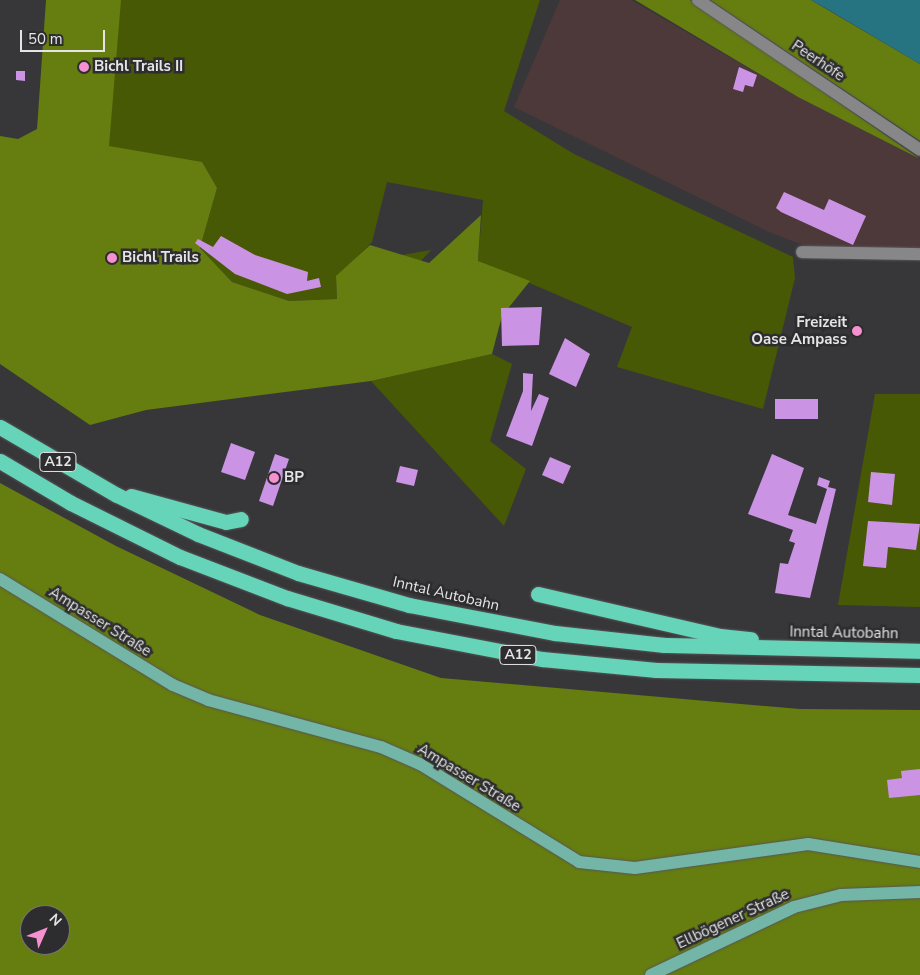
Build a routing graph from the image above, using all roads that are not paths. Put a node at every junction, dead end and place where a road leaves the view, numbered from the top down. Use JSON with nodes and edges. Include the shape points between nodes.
{"nodes":[{"id":1,"x":698,"y":0,"type":"edge"},
{"id":2,"x":920,"y":150,"type":"edge"},
{"id":3,"x":802,"y":252,"type":"dead end"},
{"id":4,"x":920,"y":254,"type":"edge"},
{"id":5,"x":0,"y":427,"type":"edge"},
{"id":6,"x":0,"y":461,"type":"edge"},
{"id":7,"x":117,"y":495,"type":"junction"},
{"id":8,"x":241,"y":519,"type":"dead end"},
{"id":9,"x":0,"y":580,"type":"edge"},
{"id":10,"x":538,"y":594,"type":"dead end"},
{"id":11,"x":780,"y":649,"type":"junction"},
{"id":12,"x":920,"y":651,"type":"edge"},
{"id":13,"x":920,"y":675,"type":"edge"},
{"id":14,"x":920,"y":862,"type":"edge"},
{"id":15,"x":920,"y":892,"type":"edge"},
{"id":16,"x":651,"y":975,"type":"edge"}],
"edges":[{"from":1,"to":2,"type":"street","name":"Peerhöfe"},
{"from":3,"to":4,"type":"street"},
{"from":5,"to":7,"type":"highway","name":"Inntal Autobahn","number":"A12"},
{"from":6,"to":13,"type":"highway","number":"A12","via":[[70,503],[180,558],[287,598],[396,631],[542,659],[656,670]]},
{"from":7,"to":8,"type":"highway","via":[[226,522]]},
{"from":7,"to":11,"type":"highway","name":"Inntal Autobahn","number":"A12","via":[[248,555],[409,605],[555,633],[664,644]]},
{"from":9,"to":14,"type":"main road","name":"Ampasser Straße","via":[[173,685],[208,700],[381,747],[420,764],[579,862],[635,868],[792,844]]},
{"from":10,"to":11,"type":"highway","via":[[720,636],[758,639]]},
{"from":11,"to":12,"type":"highway","name":"Inntal Autobahn","number":"A12"},
{"from":15,"to":16,"type":"main road","name":"Ellbögener Straße","via":[[841,895],[794,907]]}]}
